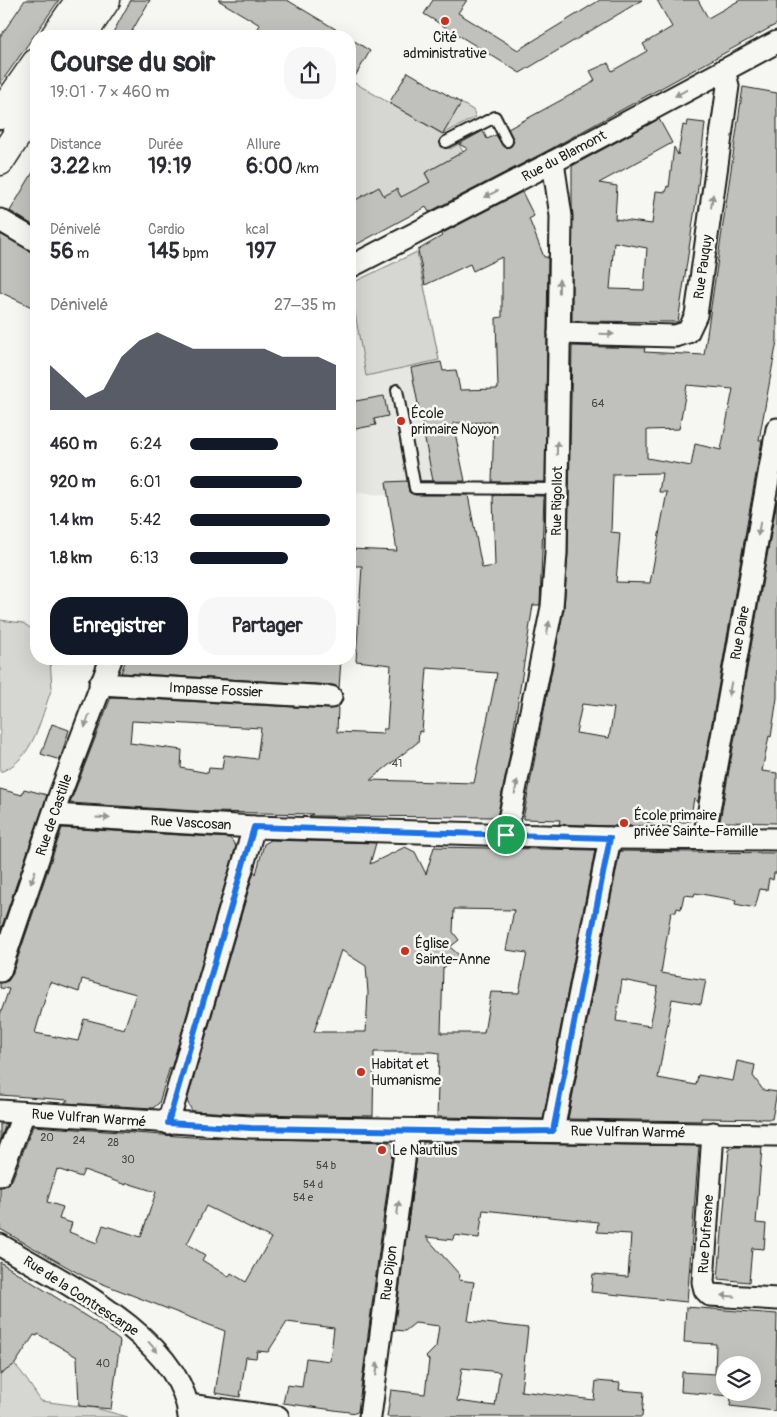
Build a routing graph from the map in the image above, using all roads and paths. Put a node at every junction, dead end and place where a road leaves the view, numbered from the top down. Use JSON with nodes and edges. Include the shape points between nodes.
{"nodes":[{"id":1,"x":80,"y":0,"type":"edge"},
{"id":2,"x":94,"y":0,"type":"edge"},
{"id":3,"x":106,"y":0,"type":"edge"},
{"id":4,"x":59,"y":30,"type":"edge"},
{"id":5,"x":75,"y":30,"type":"edge"},
{"id":6,"x":86,"y":30,"type":"edge"},
{"id":7,"x":777,"y":42,"type":"edge"},
{"id":8,"x":724,"y":70,"type":"junction"},
{"id":9,"x":30,"y":72,"type":"edge"},
{"id":10,"x":30,"y":101,"type":"edge"},
{"id":11,"x":0,"y":115,"type":"edge"},
{"id":12,"x":30,"y":115,"type":"edge"},
{"id":13,"x":507,"y":141,"type":"dead end"},
{"id":14,"x":446,"y":142,"type":"dead end"},
{"id":15,"x":0,"y":146,"type":"edge"},
{"id":16,"x":0,"y":161,"type":"edge"},
{"id":17,"x":553,"y":162,"type":"junction"},
{"id":18,"x":0,"y":220,"type":"edge"},
{"id":19,"x":30,"y":238,"type":"edge"},
{"id":20,"x":356,"y":263,"type":"edge"},
{"id":21,"x":558,"y":333,"type":"junction"},
{"id":22,"x":397,"y":390,"type":"dead end"},
{"id":23,"x":777,"y":429,"type":"edge"},
{"id":24,"x":557,"y":489,"type":"junction"},
{"id":25,"x":108,"y":665,"type":"edge"},
{"id":26,"x":100,"y":684,"type":"junction"},
{"id":27,"x":331,"y":697,"type":"dead end"},
{"id":28,"x":54,"y":815,"type":"junction"},
{"id":29,"x":254,"y":827,"type":"junction"},
{"id":30,"x":506,"y":835,"type":"junction"},
{"id":31,"x":610,"y":838,"type":"junction"},
{"id":32,"x":704,"y":838,"type":"junction"},
{"id":33,"x":777,"y":839,"type":"edge"},
{"id":34,"x":0,"y":971,"type":"edge"},
{"id":35,"x":0,"y":1111,"type":"edge"},
{"id":36,"x":24,"y":1113,"type":"junction"},
{"id":37,"x":168,"y":1123,"type":"junction"},
{"id":38,"x":408,"y":1130,"type":"junction"},
{"id":39,"x":553,"y":1131,"type":"junction"},
{"id":40,"x":713,"y":1133,"type":"junction"},
{"id":41,"x":777,"y":1135,"type":"edge"},
{"id":42,"x":0,"y":1175,"type":"edge"},
{"id":43,"x":0,"y":1245,"type":"edge"},
{"id":44,"x":777,"y":1299,"type":"edge"},
{"id":45,"x":188,"y":1411,"type":"edge"},
{"id":46,"x":278,"y":1417,"type":"edge"},
{"id":47,"x":370,"y":1417,"type":"edge"}],
"edges":[{"from":1,"to":4,"type":"main road"},
{"from":2,"to":5,"type":"lane"},
{"from":3,"to":6,"type":"main road"},
{"from":7,"to":8,"type":"street","name":"Rue du Blamont"},
{"from":8,"to":17,"type":"street","name":"Rue du Blamont","one_way":true},
{"from":21,"to":8,"type":"street","name":"Rue Pauquy","one_way":true,"via":[[675,336],[688,332],[696,315],[728,86]]},
{"from":9,"to":11,"type":"main road"},
{"from":10,"to":15,"type":"lane"},
{"from":12,"to":16,"type":"main road"},
{"from":13,"to":14,"type":"lane","via":[[495,117]]},
{"from":17,"to":20,"type":"street","name":"Rue du Blamont","one_way":true,"via":[[524,171]]},
{"from":21,"to":17,"type":"street","name":"Rue Rigollot","one_way":true,"via":[[561,216]]},
{"from":18,"to":19,"type":"street"},
{"from":24,"to":21,"type":"street","name":"Rue Rigollot","one_way":true},
{"from":22,"to":24,"type":"lane","via":[[415,488]]},
{"from":23,"to":32,"type":"street","name":"Rue Daire","one_way":true},
{"from":30,"to":24,"type":"street","name":"Rue Rigollot","one_way":true,"via":[[552,607]]},
{"from":25,"to":26,"type":"street","name":"Rue de Castille"},
{"from":26,"to":27,"type":"street","name":"Impasse Fossier"},
{"from":26,"to":28,"type":"street","name":"Rue de Castille","one_way":true},
{"from":28,"to":29,"type":"street","name":"Rue Vascosan","one_way":true},
{"from":28,"to":34,"type":"street","name":"Rue de Castille","one_way":true},
{"from":29,"to":30,"type":"street","name":"Rue Vascosan"},
{"from":29,"to":37,"type":"street"},
{"from":30,"to":31,"type":"street","name":"Rue Vascosan"},
{"from":31,"to":32,"type":"street","name":"Rue Vascosan"},
{"from":31,"to":39,"type":"street"},
{"from":32,"to":33,"type":"street","name":"Rue Vascosan"},
{"from":35,"to":36,"type":"street","name":"Rue Vulfran Warmé"},
{"from":36,"to":37,"type":"street","name":"Rue Vulfran Warmé"},
{"from":36,"to":42,"type":"street"},
{"from":37,"to":38,"type":"street","name":"Rue Vulfran Warmé","via":[[251,1128]]},
{"from":38,"to":39,"type":"street","name":"Rue Vulfran Warmé"},
{"from":47,"to":38,"type":"street","name":"Rue Dijon","one_way":true},
{"from":39,"to":40,"type":"street","name":"Rue Vulfran Warmé"},
{"from":40,"to":41,"type":"street","name":"Rue Vulfran Warmé"},
{"from":44,"to":40,"type":"street","name":"Rue Dufresne","one_way":true,"via":[[710,1295],[705,1290]]},
{"from":43,"to":45,"type":"street","name":"Rue de la Contrescarpe","one_way":true,"via":[[116,1316],[145,1338],[170,1366]]},
{"from":45,"to":46,"type":"street"}]}
